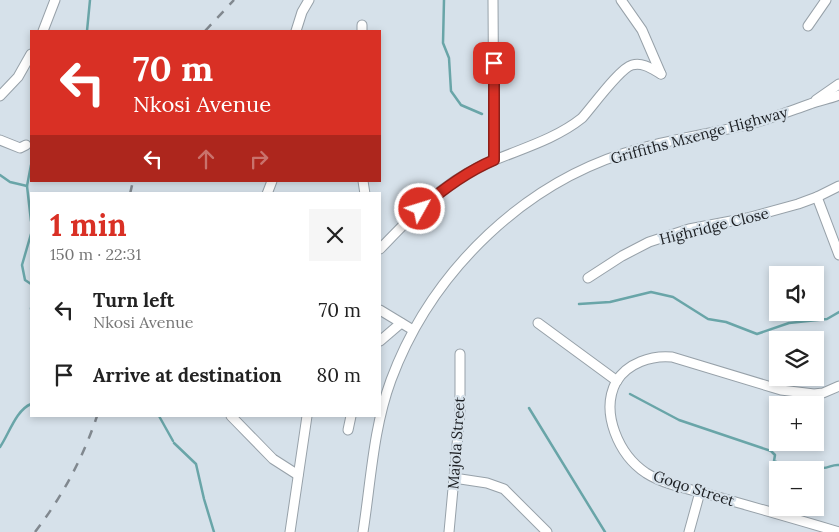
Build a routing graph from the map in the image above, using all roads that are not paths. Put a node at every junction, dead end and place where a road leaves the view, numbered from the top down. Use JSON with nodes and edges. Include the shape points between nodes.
{"nodes":[{"id":1,"x":54,"y":0,"type":"edge"},
{"id":2,"x":309,"y":0,"type":"edge"},
{"id":3,"x":493,"y":0,"type":"edge"},
{"id":4,"x":621,"y":0,"type":"edge"},
{"id":5,"x":826,"y":0,"type":"edge"},
{"id":6,"x":808,"y":26,"type":"dead end"},
{"id":7,"x":43,"y":30,"type":"edge"},
{"id":8,"x":296,"y":30,"type":"edge"},
{"id":9,"x":30,"y":56,"type":"edge"},
{"id":10,"x":839,"y":84,"type":"edge"},
{"id":11,"x":839,"y":95,"type":"edge"},
{"id":12,"x":0,"y":96,"type":"edge"},
{"id":13,"x":812,"y":103,"type":"junction"},
{"id":14,"x":0,"y":140,"type":"edge"},
{"id":15,"x":26,"y":146,"type":"dead end"},
{"id":16,"x":494,"y":160,"type":"junction"},
{"id":17,"x":839,"y":186,"type":"edge"},
{"id":18,"x":817,"y":197,"type":"junction"},
{"id":19,"x":381,"y":249,"type":"edge"},
{"id":20,"x":839,"y":255,"type":"edge"},
{"id":21,"x":588,"y":278,"type":"dead end"},
{"id":22,"x":381,"y":311,"type":"edge"},
{"id":23,"x":402,"y":323,"type":"junction"},
{"id":24,"x":538,"y":323,"type":"dead end"},
{"id":25,"x":413,"y":330,"type":"junction"},
{"id":26,"x":381,"y":340,"type":"edge"},
{"id":27,"x":460,"y":354,"type":"dead end"},
{"id":28,"x":617,"y":381,"type":"junction"},
{"id":29,"x":839,"y":386,"type":"edge"},
{"id":30,"x":381,"y":414,"type":"edge"},
{"id":31,"x":232,"y":417,"type":"edge"},
{"id":32,"x":307,"y":417,"type":"edge"},
{"id":33,"x":351,"y":417,"type":"edge"},
{"id":34,"x":380,"y":417,"type":"edge"},
{"id":35,"x":348,"y":430,"type":"dead end"},
{"id":36,"x":298,"y":476,"type":"junction"},
{"id":37,"x":454,"y":478,"type":"junction"},
{"id":38,"x":700,"y":492,"type":"junction"},
{"id":39,"x":290,"y":532,"type":"edge"},
{"id":40,"x":363,"y":532,"type":"edge"},
{"id":41,"x":449,"y":532,"type":"edge"},
{"id":42,"x":547,"y":532,"type":"edge"},
{"id":43,"x":689,"y":532,"type":"edge"},
{"id":44,"x":839,"y":532,"type":"edge"}],
"edges":[{"from":1,"to":7,"type":"street"},
{"from":2,"to":8,"type":"street"},
{"from":3,"to":16,"type":"street"},
{"from":4,"to":16,"type":"street","via":[[642,30],[661,74],[640,64],[626,67],[574,125]]},
{"from":5,"to":6,"type":"street"},
{"from":9,"to":12,"type":"street","via":[[18,77]]},
{"from":10,"to":13,"type":"street","name":"Griffiths Mxenge Highway"},
{"from":11,"to":13,"type":"street","name":"Griffiths Mxenge Highway"},
{"from":13,"to":25,"type":"street","name":"Griffiths Mxenge Highway","via":[[751,124],[641,148],[567,178],[518,210],[472,250],[442,286]]},
{"from":14,"to":15,"type":"street","via":[[20,148]]},
{"from":16,"to":19,"type":"street","via":[[441,191]]},
{"from":17,"to":18,"type":"street","name":"Highridge Close"},
{"from":18,"to":20,"type":"street"},
{"from":18,"to":21,"type":"street","name":"Highridge Close","via":[[649,242]]},
{"from":22,"to":23,"type":"street"},
{"from":23,"to":25,"type":"street"},
{"from":23,"to":26,"type":"street"},
{"from":24,"to":28,"type":"street"},
{"from":25,"to":30,"type":"street","name":"Griffiths Mxenge Highway"},
{"from":27,"to":37,"type":"street","name":"Majola Street","via":[[460,413]]},
{"from":28,"to":29,"type":"street","via":[[643,360],[663,356],[781,390],[814,394]]},
{"from":28,"to":38,"type":"street","name":"Goqo Street","via":[[611,417],[625,452],[646,473]]},
{"from":31,"to":36,"type":"street","via":[[273,459]]},
{"from":32,"to":36,"type":"street"},
{"from":33,"to":35,"type":"street"},
{"from":34,"to":40,"type":"street","name":"Griffiths Mxenge Highway"},
{"from":36,"to":39,"type":"street"},
{"from":37,"to":41,"type":"street","name":"Majola Street"},
{"from":37,"to":42,"type":"street","via":[[504,489]]},
{"from":38,"to":43,"type":"street"},
{"from":38,"to":44,"type":"street","name":"Goqo Street"}]}
